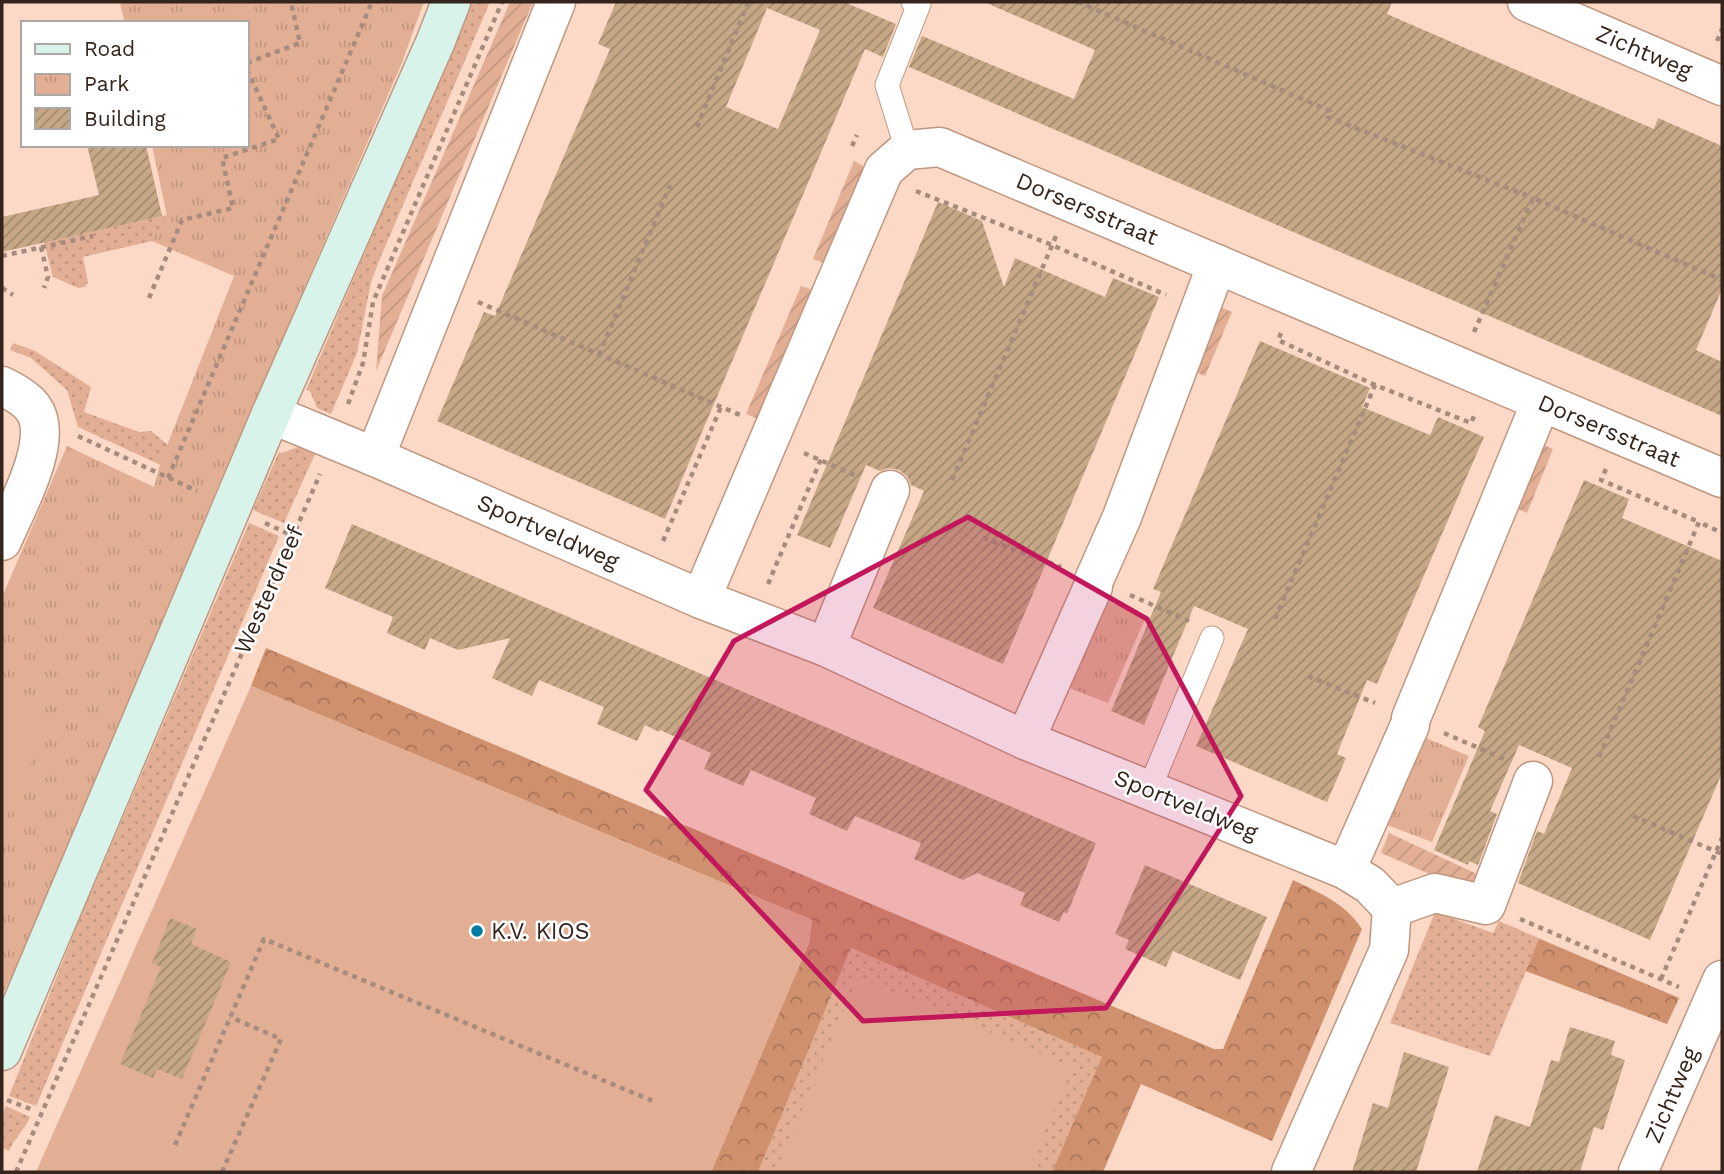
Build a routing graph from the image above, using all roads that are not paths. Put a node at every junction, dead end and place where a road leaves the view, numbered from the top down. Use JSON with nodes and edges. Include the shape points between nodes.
{"nodes":[{"id":1,"x":451,"y":2,"type":"edge"},
{"id":2,"x":556,"y":2,"type":"edge"},
{"id":3,"x":913,"y":2,"type":"edge"},
{"id":4,"x":1527,"y":2,"type":"edge"},
{"id":5,"x":1722,"y":86,"type":"edge"},
{"id":6,"x":907,"y":150,"type":"junction"},
{"id":7,"x":1217,"y":264,"type":"junction"},
{"id":8,"x":2,"y":386,"type":"edge"},
{"id":9,"x":1541,"y":402,"type":"junction"},
{"id":10,"x":271,"y":414,"type":"junction"},
{"id":11,"x":375,"y":457,"type":"junction"},
{"id":12,"x":1722,"y":478,"type":"edge"},
{"id":13,"x":890,"y":490,"type":"road end"},
{"id":14,"x":2,"y":541,"type":"edge"},
{"id":15,"x":701,"y":599,"type":"junction"},
{"id":16,"x":1212,"y":638,"type":"road end"},
{"id":17,"x":826,"y":647,"type":"junction"},
{"id":18,"x":1025,"y":740,"type":"junction"},
{"id":19,"x":1533,"y":781,"type":"dead end"},
{"id":20,"x":1149,"y":790,"type":"junction"},
{"id":21,"x":1346,"y":870,"type":"junction"},
{"id":22,"x":1392,"y":908,"type":"junction"},
{"id":23,"x":1717,"y":991,"type":"edge"},
{"id":24,"x":2,"y":1051,"type":"edge"},
{"id":25,"x":1292,"y":1172,"type":"edge"},
{"id":26,"x":1638,"y":1172,"type":"edge"}],
"edges":[{"from":1,"to":10,"type":"street"},
{"from":2,"to":11,"type":"street"},
{"from":3,"to":6,"type":"lane","via":[[919,4],[887,85]]},
{"from":4,"to":5,"type":"street","name":"Zichtweg"},
{"from":6,"to":7,"type":"street","name":"Dorsersstraat","via":[[940,147]]},
{"from":6,"to":15,"type":"street","via":[[884,170]]},
{"from":7,"to":9,"type":"street","name":"Dorsersstraat"},
{"from":7,"to":18,"type":"street","via":[[1122,517]]},
{"from":8,"to":14,"type":"street","via":[[29,404],[39,427],[36,460]]},
{"from":9,"to":12,"type":"street","name":"Dorsersstraat"},
{"from":9,"to":21,"type":"street"},
{"from":10,"to":11,"type":"street","name":"Sportveldweg"},
{"from":10,"to":24,"type":"street"},
{"from":11,"to":15,"type":"street","name":"Sportveldweg"},
{"from":13,"to":17,"type":"street"},
{"from":15,"to":17,"type":"street","name":"Sportveldweg"},
{"from":16,"to":20,"type":"lane"},
{"from":17,"to":18,"type":"street","name":"Sportveldweg"},
{"from":18,"to":20,"type":"street","name":"Sportveldweg"},
{"from":19,"to":22,"type":"street","via":[[1486,905],[1435,893]]},
{"from":20,"to":21,"type":"street","name":"Sportveldweg"},
{"from":21,"to":22,"type":"street","name":"Sportveldweg"},
{"from":22,"to":25,"type":"street","via":[[1389,950]]},
{"from":23,"to":26,"type":"street","name":"Zichtweg"}]}
